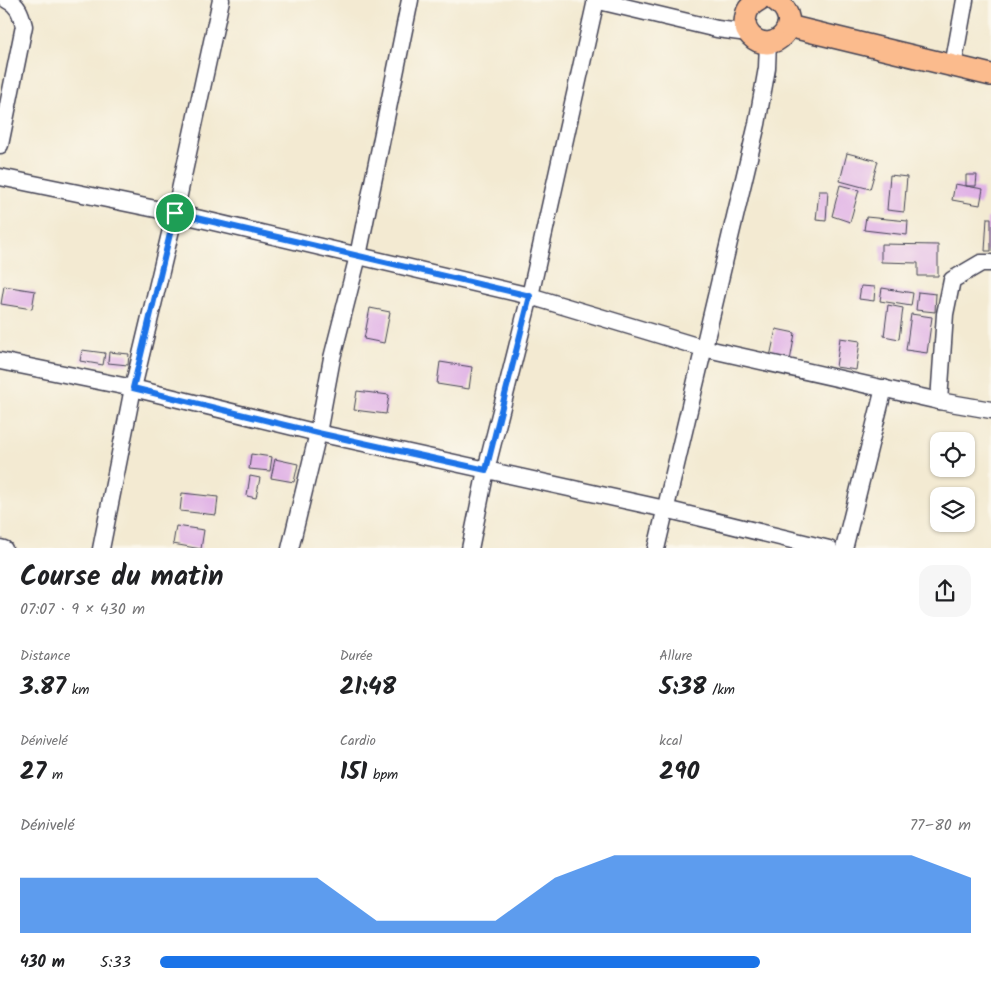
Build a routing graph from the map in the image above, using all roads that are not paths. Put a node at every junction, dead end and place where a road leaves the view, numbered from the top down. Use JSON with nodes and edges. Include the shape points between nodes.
{"nodes":[{"id":1,"x":7,"y":0,"type":"edge"},
{"id":2,"x":221,"y":0,"type":"edge"},
{"id":3,"x":410,"y":0,"type":"edge"},
{"id":4,"x":596,"y":0,"type":"edge"},
{"id":5,"x":759,"y":0,"type":"edge"},
{"id":6,"x":774,"y":0,"type":"edge"},
{"id":7,"x":965,"y":0,"type":"edge"},
{"id":8,"x":788,"y":26,"type":"junction"},
{"id":9,"x":748,"y":33,"type":"junction"},
{"id":10,"x":768,"y":42,"type":"junction"},
{"id":11,"x":953,"y":66,"type":"junction"},
{"id":12,"x":991,"y":75,"type":"edge"},
{"id":13,"x":0,"y":145,"type":"edge"},
{"id":14,"x":0,"y":177,"type":"edge"},
{"id":15,"x":175,"y":213,"type":"junction"},
{"id":16,"x":358,"y":256,"type":"junction"},
{"id":17,"x":991,"y":263,"type":"edge"},
{"id":18,"x":530,"y":296,"type":"junction"},
{"id":19,"x":703,"y":348,"type":"junction"},
{"id":20,"x":0,"y":361,"type":"edge"},
{"id":21,"x":133,"y":388,"type":"junction"},
{"id":22,"x":884,"y":388,"type":"junction"},
{"id":23,"x":938,"y":401,"type":"junction"},
{"id":24,"x":991,"y":410,"type":"edge"},
{"id":25,"x":318,"y":433,"type":"junction"},
{"id":26,"x":486,"y":470,"type":"junction"},
{"id":27,"x":665,"y":509,"type":"junction"},
{"id":28,"x":0,"y":548,"type":"edge"},
{"id":29,"x":4,"y":548,"type":"edge"},
{"id":30,"x":101,"y":548,"type":"edge"},
{"id":31,"x":290,"y":548,"type":"edge"},
{"id":32,"x":470,"y":548,"type":"edge"},
{"id":33,"x":656,"y":548,"type":"edge"},
{"id":34,"x":829,"y":548,"type":"edge"},
{"id":35,"x":844,"y":548,"type":"edge"}],
"edges":[{"from":1,"to":13,"type":"street","via":[[14,2],[20,11],[24,26]]},
{"from":2,"to":15,"type":"street"},
{"from":3,"to":16,"type":"street"},
{"from":4,"to":9,"type":"street","via":[[717,29]]},
{"from":4,"to":18,"type":"street"},
{"from":5,"to":9,"type":"main road","via":[[746,14]]},
{"from":6,"to":8,"type":"main road","via":[[784,6],[789,16]]},
{"from":7,"to":11,"type":"street"},
{"from":8,"to":10,"type":"main road","via":[[780,38]]},
{"from":8,"to":11,"type":"main road"},
{"from":9,"to":10,"type":"main road"},
{"from":10,"to":19,"type":"street","via":[[757,124]]},
{"from":11,"to":12,"type":"main road"},
{"from":14,"to":15,"type":"street"},
{"from":15,"to":16,"type":"street"},
{"from":15,"to":21,"type":"street"},
{"from":16,"to":18,"type":"street"},
{"from":16,"to":25,"type":"street","via":[[332,358]]},
{"from":17,"to":23,"type":"street","via":[[981,263],[952,280],[944,314]]},
{"from":18,"to":19,"type":"street"},
{"from":18,"to":26,"type":"street"},
{"from":19,"to":22,"type":"street"},
{"from":19,"to":27,"type":"street"},
{"from":20,"to":21,"type":"street"},
{"from":21,"to":25,"type":"street"},
{"from":21,"to":30,"type":"street"},
{"from":22,"to":23,"type":"street"},
{"from":22,"to":35,"type":"street"},
{"from":23,"to":24,"type":"street"},
{"from":25,"to":26,"type":"street"},
{"from":25,"to":31,"type":"street"},
{"from":26,"to":27,"type":"street"},
{"from":26,"to":32,"type":"street"},
{"from":27,"to":33,"type":"street"},
{"from":27,"to":34,"type":"street"},
{"from":28,"to":29,"type":"street"}]}
